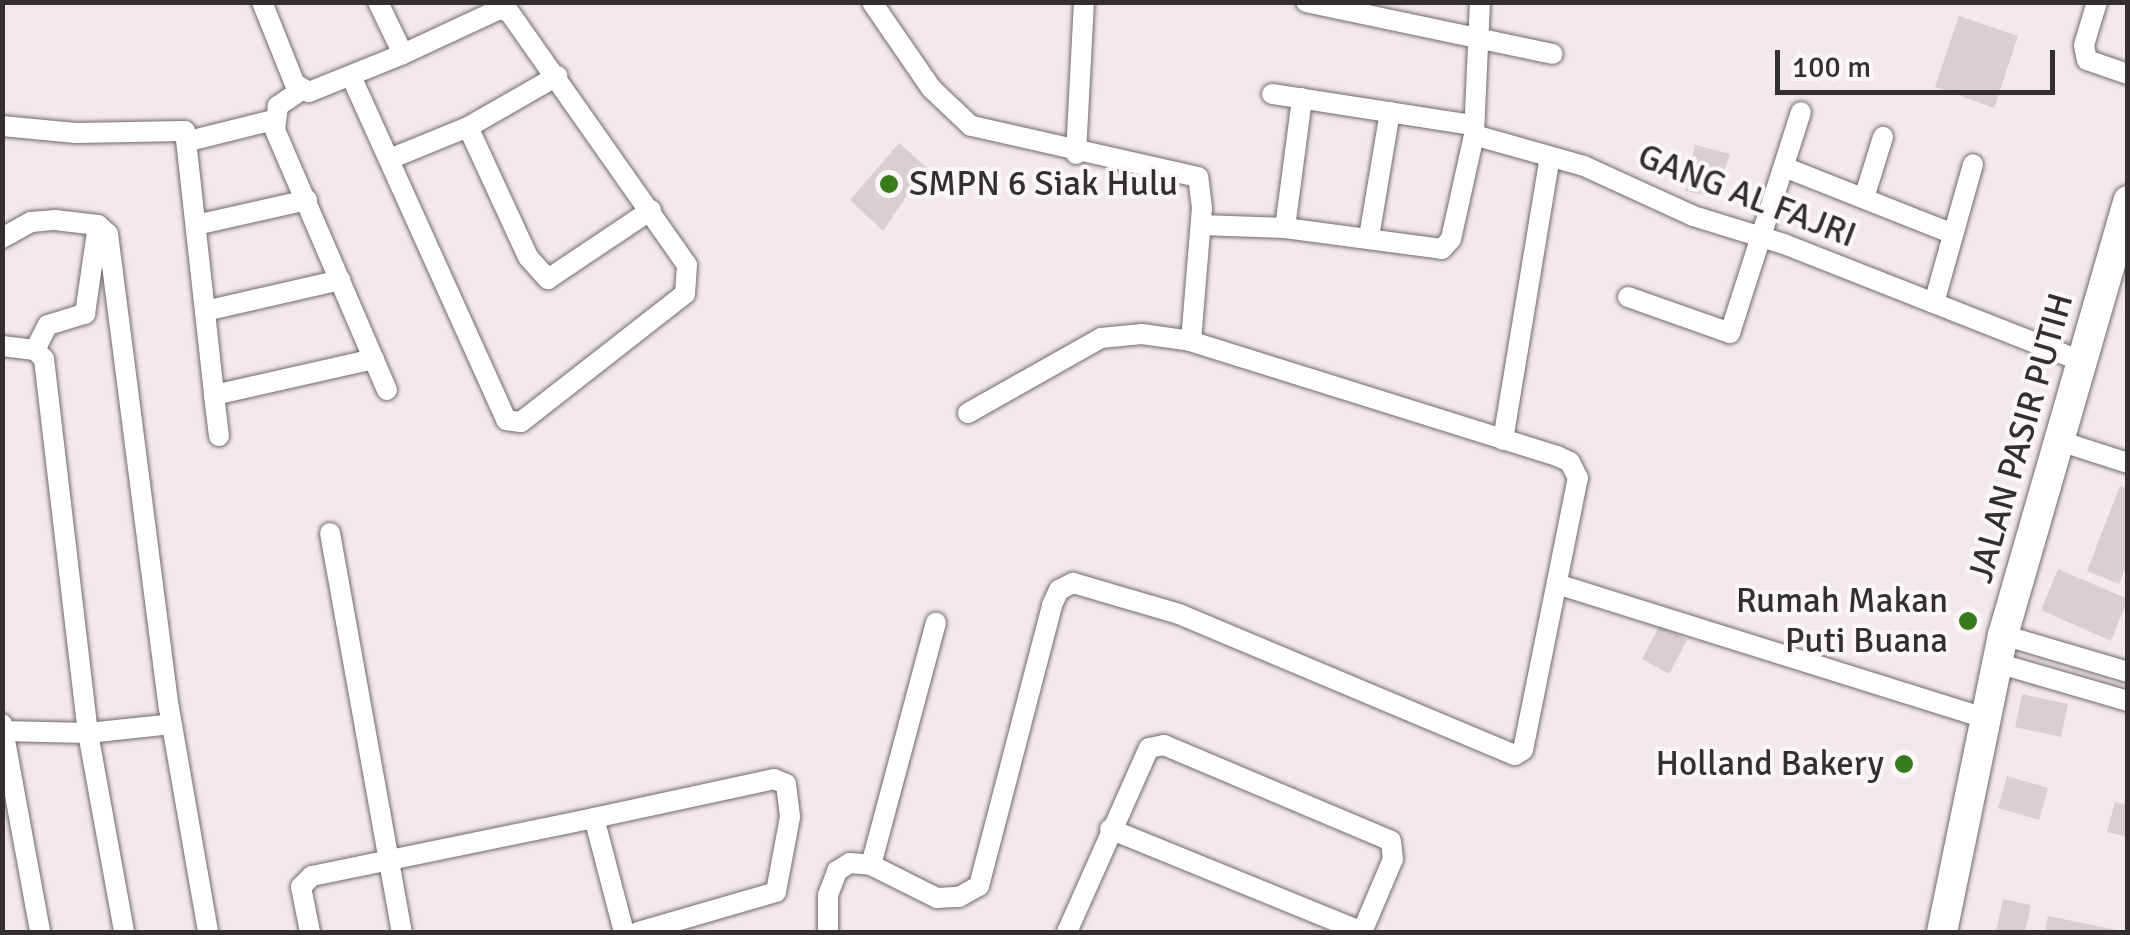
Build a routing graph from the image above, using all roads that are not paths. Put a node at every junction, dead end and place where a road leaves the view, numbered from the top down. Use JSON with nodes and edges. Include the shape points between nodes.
{"nodes":[{"id":1,"x":262,"y":2,"type":"edge"},
{"id":2,"x":378,"y":2,"type":"edge"},
{"id":3,"x":872,"y":2,"type":"edge"},
{"id":4,"x":1084,"y":2,"type":"edge"},
{"id":5,"x":1480,"y":2,"type":"edge"},
{"id":6,"x":2097,"y":2,"type":"edge"},
{"id":7,"x":1303,"y":3,"type":"edge"},
{"id":8,"x":1395,"y":12,"type":"edge"},
{"id":9,"x":1476,"y":40,"type":"junction"},
{"id":10,"x":403,"y":54,"type":"junction"},
{"id":11,"x":1553,"y":54,"type":"dead end"},
{"id":12,"x":2128,"y":74,"type":"edge"},
{"id":13,"x":351,"y":76,"type":"junction"},
{"id":14,"x":556,"y":76,"type":"junction"},
{"id":15,"x":300,"y":91,"type":"junction"},
{"id":16,"x":1272,"y":94,"type":"dead end"},
{"id":17,"x":1302,"y":98,"type":"junction"},
{"id":18,"x":1390,"y":112,"type":"junction"},
{"id":19,"x":1801,"y":112,"type":"dead end"},
{"id":20,"x":273,"y":120,"type":"junction"},
{"id":21,"x":2,"y":126,"type":"edge"},
{"id":22,"x":468,"y":127,"type":"junction"},
{"id":23,"x":1474,"y":130,"type":"junction"},
{"id":24,"x":1883,"y":137,"type":"dead end"},
{"id":25,"x":189,"y":141,"type":"junction"},
{"id":26,"x":1076,"y":154,"type":"junction"},
{"id":27,"x":1550,"y":157,"type":"junction"},
{"id":28,"x":392,"y":158,"type":"junction"},
{"id":29,"x":1972,"y":164,"type":"dead end"},
{"id":30,"x":1784,"y":167,"type":"junction"},
{"id":31,"x":1864,"y":198,"type":"junction"},
{"id":32,"x":306,"y":200,"type":"junction"},
{"id":33,"x":2128,"y":201,"type":"edge"},
{"id":34,"x":651,"y":210,"type":"junction"},
{"id":35,"x":98,"y":224,"type":"junction"},
{"id":36,"x":196,"y":225,"type":"junction"},
{"id":37,"x":1201,"y":225,"type":"junction"},
{"id":38,"x":1285,"y":228,"type":"junction"},
{"id":39,"x":1953,"y":234,"type":"junction"},
{"id":40,"x":1368,"y":237,"type":"junction"},
{"id":41,"x":2,"y":238,"type":"edge"},
{"id":42,"x":1763,"y":238,"type":"junction"},
{"id":43,"x":340,"y":280,"type":"junction"},
{"id":44,"x":1628,"y":298,"type":"dead end"},
{"id":45,"x":1934,"y":303,"type":"junction"},
{"id":46,"x":205,"y":311,"type":"junction"},
{"id":47,"x":1191,"y":340,"type":"junction"},
{"id":48,"x":2,"y":346,"type":"edge"},
{"id":49,"x":35,"y":350,"type":"junction"},
{"id":50,"x":374,"y":359,"type":"junction"},
{"id":51,"x":2082,"y":362,"type":"junction"},
{"id":52,"x":387,"y":390,"type":"dead end"},
{"id":53,"x":214,"y":395,"type":"junction"},
{"id":54,"x":968,"y":413,"type":"dead end"},
{"id":55,"x":219,"y":436,"type":"dead end"},
{"id":56,"x":1503,"y":440,"type":"junction"},
{"id":57,"x":2060,"y":441,"type":"junction"},
{"id":58,"x":2128,"y":462,"type":"edge"},
{"id":59,"x":330,"y":533,"type":"dead end"},
{"id":60,"x":1560,"y":585,"type":"junction"},
{"id":61,"x":936,"y":623,"type":"dead end"},
{"id":62,"x":2000,"y":649,"type":"junction"},
{"id":63,"x":2128,"y":672,"type":"edge"},
{"id":64,"x":2128,"y":701,"type":"edge"},
{"id":65,"x":1985,"y":718,"type":"junction"},
{"id":66,"x":172,"y":724,"type":"junction"},
{"id":67,"x":3,"y":728,"type":"edge"},
{"id":68,"x":88,"y":733,"type":"junction"},
{"id":69,"x":594,"y":818,"type":"junction"},
{"id":70,"x":1110,"y":829,"type":"junction"},
{"id":71,"x":389,"y":859,"type":"junction"},
{"id":72,"x":871,"y":865,"type":"junction"},
{"id":73,"x":1071,"y":931,"type":"edge"},
{"id":74,"x":40,"y":932,"type":"edge"},
{"id":75,"x":124,"y":932,"type":"edge"},
{"id":76,"x":208,"y":932,"type":"edge"},
{"id":77,"x":310,"y":932,"type":"edge"},
{"id":78,"x":402,"y":932,"type":"edge"},
{"id":79,"x":624,"y":932,"type":"edge"},
{"id":80,"x":638,"y":932,"type":"edge"},
{"id":81,"x":828,"y":932,"type":"edge"},
{"id":82,"x":1362,"y":932,"type":"edge"},
{"id":83,"x":1942,"y":932,"type":"edge"}],
"edges":[{"from":1,"to":15,"type":"street"},
{"from":2,"to":10,"type":"street"},
{"from":3,"to":26,"type":"street","via":[[954,116],[992,134]]},
{"from":4,"to":26,"type":"street"},
{"from":5,"to":9,"type":"street"},
{"from":6,"to":12,"type":"street","via":[[2084,45],[2087,60]]},
{"from":7,"to":8,"type":"street"},
{"from":8,"to":9,"type":"street"},
{"from":9,"to":11,"type":"street"},
{"from":9,"to":23,"type":"street"},
{"from":10,"to":13,"type":"street"},
{"from":10,"to":14,"type":"street","via":[[500,8],[520,20]]},
{"from":13,"to":15,"type":"street"},
{"from":13,"to":28,"type":"street"},
{"from":14,"to":22,"type":"street"},
{"from":14,"to":34,"type":"street"},
{"from":15,"to":20,"type":"street","via":[[278,106]]},
{"from":16,"to":17,"type":"street","name":"GANG AL FAJRI"},
{"from":17,"to":18,"type":"street","name":"GANG AL FAJRI"},
{"from":17,"to":38,"type":"street"},
{"from":18,"to":23,"type":"street","name":"GANG AL FAJRI"},
{"from":18,"to":40,"type":"street"},
{"from":19,"to":30,"type":"street"},
{"from":20,"to":25,"type":"street"},
{"from":20,"to":32,"type":"street"},
{"from":21,"to":25,"type":"street","via":[[76,133],[178,126]]},
{"from":22,"to":28,"type":"street"},
{"from":22,"to":34,"type":"street","via":[[540,276],[557,278]]},
{"from":23,"to":27,"type":"street","name":"GANG AL FAJRI"},
{"from":23,"to":40,"type":"street","via":[[1448,247],[1428,250]]},
{"from":24,"to":31,"type":"street"},
{"from":25,"to":36,"type":"street"},
{"from":26,"to":37,"type":"street","via":[[1192,172],[1202,189]]},
{"from":27,"to":42,"type":"street","name":"GANG AL FAJRI"},
{"from":27,"to":56,"type":"street"},
{"from":28,"to":34,"type":"street","via":[[512,424],[685,294],[687,265]]},
{"from":29,"to":39,"type":"street"},
{"from":30,"to":31,"type":"street"},
{"from":30,"to":42,"type":"street"},
{"from":31,"to":39,"type":"street"},
{"from":32,"to":36,"type":"street"},
{"from":32,"to":43,"type":"street"},
{"from":33,"to":51,"type":"highway","name":"JALAN PASIR PUTIH"},
{"from":35,"to":41,"type":"street","via":[[30,222]]},
{"from":35,"to":49,"type":"street","via":[[86,314],[48,325]]},
{"from":35,"to":66,"type":"street","via":[[108,234]]},
{"from":36,"to":46,"type":"street"},
{"from":37,"to":38,"type":"street"},
{"from":37,"to":47,"type":"street"},
{"from":38,"to":40,"type":"street"},
{"from":39,"to":45,"type":"street"},
{"from":42,"to":44,"type":"street","via":[[1730,334]]},
{"from":42,"to":45,"type":"street","name":"GANG AL FAJRI"},
{"from":43,"to":46,"type":"street"},
{"from":43,"to":50,"type":"street"},
{"from":45,"to":51,"type":"street","name":"GANG AL FAJRI"},
{"from":46,"to":53,"type":"street"},
{"from":47,"to":54,"type":"street","via":[[1101,338]]},
{"from":47,"to":56,"type":"street"},
{"from":48,"to":49,"type":"street"},
{"from":49,"to":68,"type":"street","via":[[44,358]]},
{"from":50,"to":52,"type":"street"},
{"from":50,"to":53,"type":"street"},
{"from":51,"to":57,"type":"highway","name":"JALAN PASIR PUTIH"},
{"from":53,"to":55,"type":"street"},
{"from":56,"to":60,"type":"street","via":[[1574,468]]},
{"from":57,"to":58,"type":"street"},
{"from":57,"to":62,"type":"highway","name":"JALAN PASIR PUTIH"},
{"from":59,"to":71,"type":"street"},
{"from":60,"to":65,"type":"street"},
{"from":60,"to":72,"type":"street","via":[[1523,750],[1510,755],[1179,614],[1074,583],[1058,590],[1052,605],[979,886],[959,897],[937,898]]},
{"from":61,"to":72,"type":"street"},
{"from":62,"to":63,"type":"street"},
{"from":62,"to":64,"type":"street"},
{"from":62,"to":65,"type":"highway","name":"JALAN PASIR PUTIH"},
{"from":65,"to":83,"type":"highway","name":"JALAN PASIR PUTIH"},
{"from":66,"to":68,"type":"street"},
{"from":66,"to":76,"type":"street"},
{"from":67,"to":68,"type":"street"},
{"from":67,"to":74,"type":"street"},
{"from":68,"to":75,"type":"street"},
{"from":69,"to":71,"type":"street"},
{"from":69,"to":79,"type":"street"},
{"from":69,"to":80,"type":"street","via":[[774,779],[790,788],[776,892]]},
{"from":70,"to":73,"type":"street"},
{"from":70,"to":82,"type":"street"},
{"from":70,"to":82,"type":"street","via":[[1149,748],[1164,745],[1378,832],[1391,841],[1393,859]]},
{"from":71,"to":77,"type":"street","via":[[304,880]]},
{"from":71,"to":78,"type":"street"},
{"from":72,"to":81,"type":"street","via":[[837,871],[828,895]]}]}
